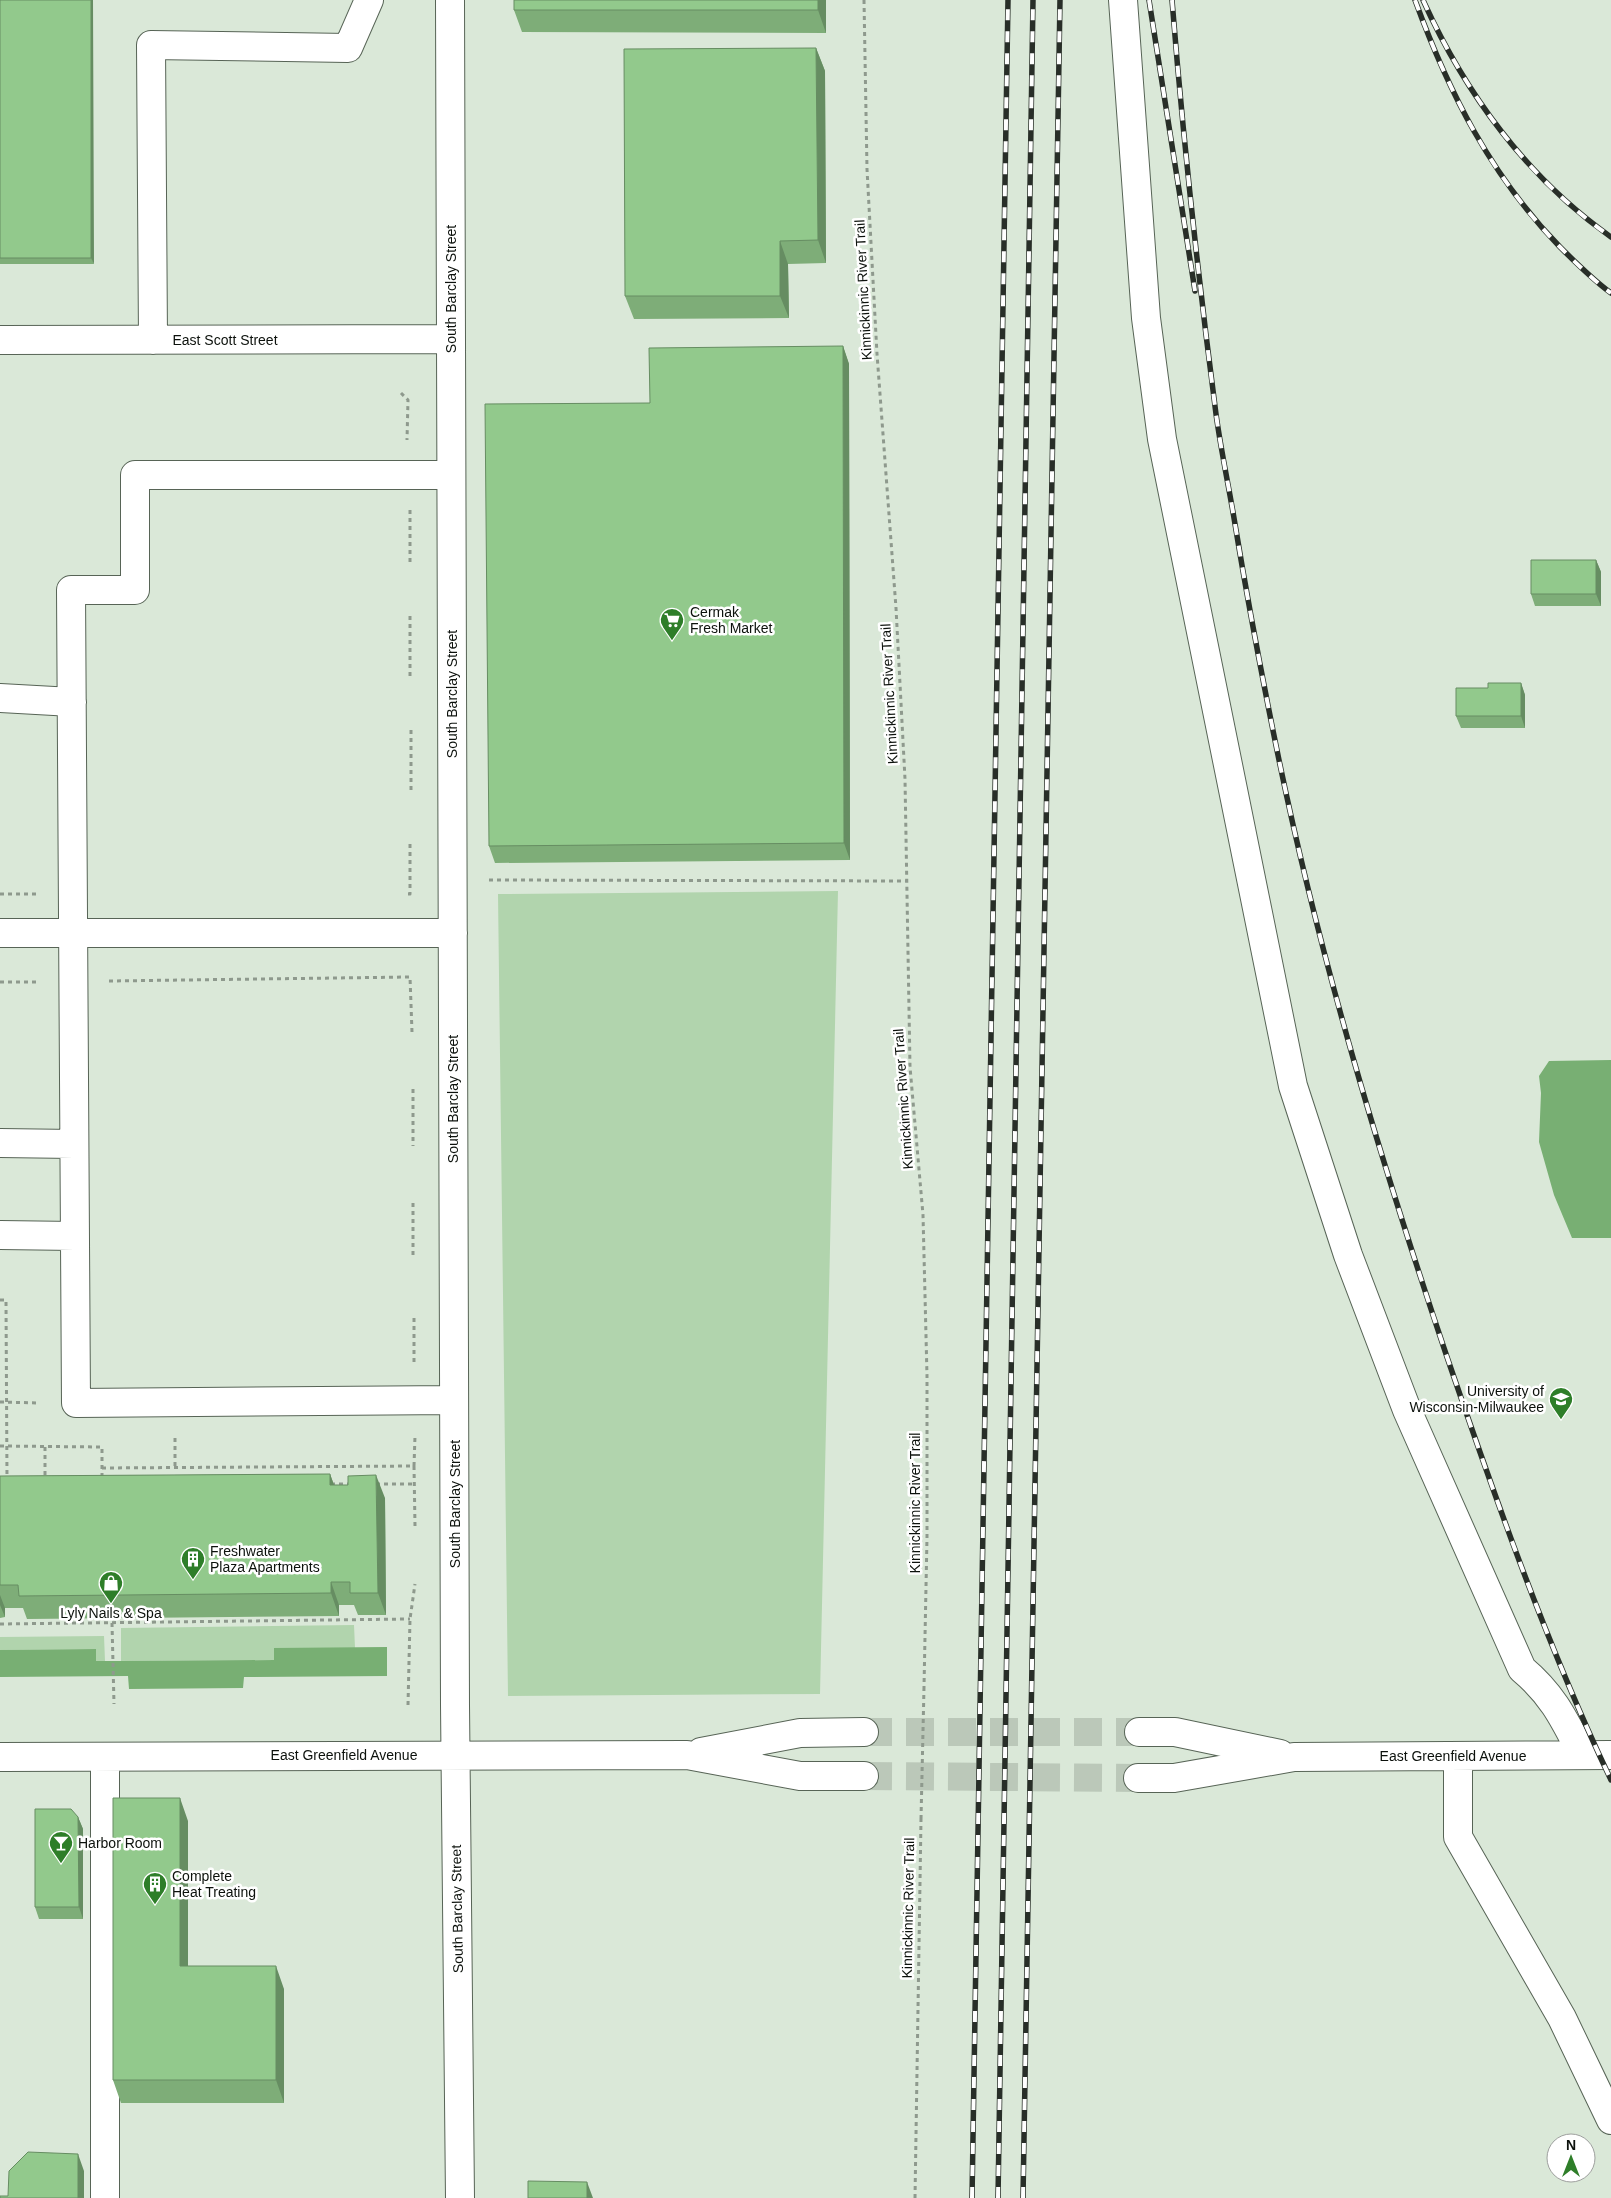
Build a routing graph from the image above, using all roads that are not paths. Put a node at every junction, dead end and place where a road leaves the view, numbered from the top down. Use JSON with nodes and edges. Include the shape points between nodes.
{"nodes":[{"id":1,"x":368,"y":0,"type":"edge"},
{"id":2,"x":450,"y":0,"type":"edge"},
{"id":3,"x":1123,"y":0,"type":"edge"},
{"id":4,"x":451,"y":339,"type":"junction"},
{"id":5,"x":0,"y":340,"type":"edge"},
{"id":6,"x":153,"y":340,"type":"junction"},
{"id":7,"x":451,"y":475,"type":"junction"},
{"id":8,"x":0,"y":698,"type":"edge"},
{"id":9,"x":72,"y":702,"type":"junction"},
{"id":10,"x":73,"y":932,"type":"junction"},
{"id":11,"x":453,"y":932,"type":"junction"},
{"id":12,"x":0,"y":933,"type":"edge"},
{"id":13,"x":0,"y":1143,"type":"edge"},
{"id":14,"x":74,"y":1144,"type":"junction"},
{"id":15,"x":0,"y":1235,"type":"edge"},
{"id":16,"x":75,"y":1236,"type":"junction"},
{"id":17,"x":454,"y":1400,"type":"junction"},
{"id":18,"x":864,"y":1732,"type":"tunnel mouth"},
{"id":19,"x":1139,"y":1732,"type":"tunnel mouth"},
{"id":20,"x":1582,"y":1754,"type":"junction"},
{"id":21,"x":455,"y":1755,"type":"junction"},
{"id":22,"x":687,"y":1755,"type":"junction"},
{"id":23,"x":1611,"y":1755,"type":"edge"},
{"id":24,"x":105,"y":1756,"type":"junction"},
{"id":25,"x":1294,"y":1756,"type":"junction"},
{"id":26,"x":1458,"y":1756,"type":"junction"},
{"id":27,"x":0,"y":1757,"type":"edge"},
{"id":28,"x":864,"y":1776,"type":"tunnel mouth"},
{"id":29,"x":1138,"y":1778,"type":"tunnel mouth"},
{"id":30,"x":1611,"y":2120,"type":"edge"},
{"id":31,"x":105,"y":2198,"type":"edge"},
{"id":32,"x":460,"y":2198,"type":"edge"}],
"edges":[{"from":1,"to":6,"type":"street","via":[[348,48],[151,46]]},
{"from":2,"to":4,"type":"street","name":"South Barclay Street"},
{"from":3,"to":20,"type":"street","via":[[1146,318],[1162,440],[1293,1086],[1348,1255],[1407,1410],[1522,1669],[1541,1684],[1554,1702]]},
{"from":4,"to":6,"type":"street","name":"East Scott Street"},
{"from":4,"to":7,"type":"street","name":"South Barclay Street"},
{"from":5,"to":6,"type":"street","name":"East Scott Street"},
{"from":7,"to":9,"type":"street","via":[[135,476],[135,590],[71,590]]},
{"from":7,"to":11,"type":"street","name":"South Barclay Street"},
{"from":8,"to":9,"type":"street"},
{"from":9,"to":10,"type":"street"},
{"from":10,"to":11,"type":"street"},
{"from":10,"to":12,"type":"street"},
{"from":10,"to":14,"type":"street"},
{"from":11,"to":17,"type":"street","name":"South Barclay Street"},
{"from":13,"to":14,"type":"street"},
{"from":14,"to":16,"type":"street"},
{"from":15,"to":16,"type":"street"},
{"from":16,"to":17,"type":"street","via":[[76,1403]]},
{"from":17,"to":21,"type":"street","name":"South Barclay Street"},
{"from":18,"to":22,"type":"street","name":"East Greenfield Avenue","via":[[800,1733]]},
{"from":19,"to":25,"type":"street","name":"East Greenfield Avenue","via":[[1175,1732]]},
{"from":20,"to":23,"type":"street","name":"East Greenfield Avenue"},
{"from":20,"to":26,"type":"street","name":"East Greenfield Avenue"},
{"from":21,"to":22,"type":"street","name":"East Greenfield Avenue"},
{"from":21,"to":24,"type":"street","name":"East Greenfield Avenue"},
{"from":21,"to":32,"type":"street","name":"South Barclay Street"},
{"from":22,"to":28,"type":"street","name":"East Greenfield Avenue","via":[[800,1776]]},
{"from":24,"to":27,"type":"street","name":"East Greenfield Avenue"},
{"from":24,"to":31,"type":"street"},
{"from":25,"to":26,"type":"street","name":"East Greenfield Avenue"},
{"from":25,"to":29,"type":"street","name":"East Greenfield Avenue","via":[[1174,1778]]},
{"from":26,"to":30,"type":"street","via":[[1458,1837],[1562,2018]]}]}
